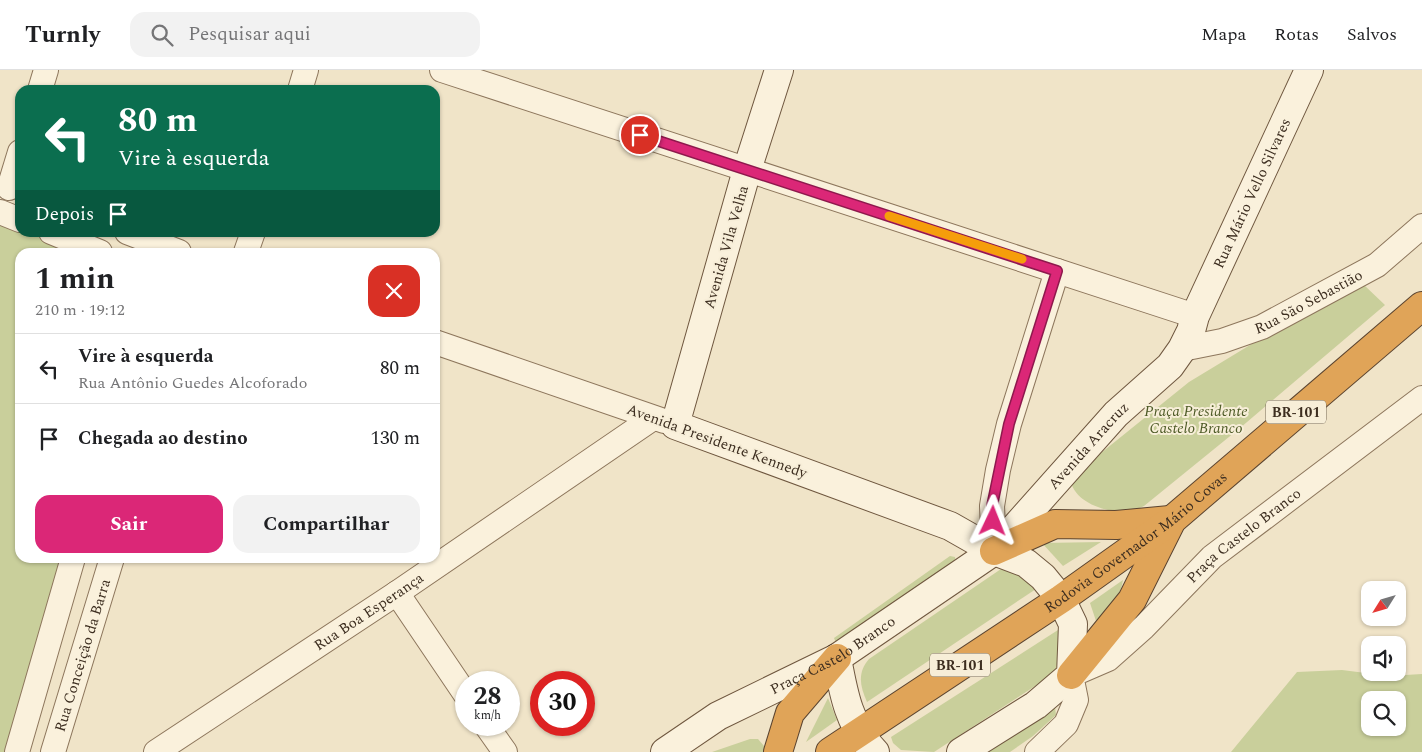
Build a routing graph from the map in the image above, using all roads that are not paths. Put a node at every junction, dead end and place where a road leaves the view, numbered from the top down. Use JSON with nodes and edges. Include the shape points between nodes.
{"nodes":[{"id":1,"x":46,"y":70,"type":"edge"},
{"id":2,"x":306,"y":70,"type":"edge"},
{"id":3,"x":442,"y":70,"type":"edge"},
{"id":4,"x":779,"y":70,"type":"edge"},
{"id":5,"x":1309,"y":70,"type":"edge"},
{"id":6,"x":42,"y":85,"type":"edge"},
{"id":7,"x":302,"y":85,"type":"edge"},
{"id":8,"x":15,"y":170,"type":"edge"},
{"id":9,"x":747,"y":170,"type":"junction"},
{"id":10,"x":10,"y":188,"type":"edge"},
{"id":11,"x":0,"y":212,"type":"edge"},
{"id":12,"x":15,"y":218,"type":"edge"},
{"id":13,"x":1422,"y":226,"type":"edge"},
{"id":14,"x":63,"y":237,"type":"edge"},
{"id":15,"x":138,"y":237,"type":"edge"},
{"id":16,"x":90,"y":248,"type":"edge"},
{"id":17,"x":162,"y":248,"type":"edge"},
{"id":18,"x":1057,"y":271,"type":"junction"},
{"id":19,"x":1422,"y":306,"type":"edge"},
{"id":20,"x":1195,"y":316,"type":"junction"},
{"id":21,"x":440,"y":344,"type":"edge"},
{"id":22,"x":1182,"y":349,"type":"junction"},
{"id":23,"x":1422,"y":398,"type":"edge"},
{"id":24,"x":664,"y":422,"type":"junction"},
{"id":25,"x":1172,"y":520,"type":"junction"},
{"id":26,"x":994,"y":552,"type":"junction"},
{"id":27,"x":73,"y":563,"type":"edge"},
{"id":28,"x":110,"y":563,"type":"edge"},
{"id":29,"x":397,"y":593,"type":"junction"},
{"id":30,"x":1062,"y":599,"type":"junction"},
{"id":31,"x":837,"y":658,"type":"junction"},
{"id":32,"x":1071,"y":675,"type":"junction"},
{"id":33,"x":455,"y":679,"type":"edge"},
{"id":34,"x":493,"y":736,"type":"edge"},
{"id":35,"x":867,"y":742,"type":"edge"},
{"id":36,"x":0,"y":746,"type":"edge"},
{"id":37,"x":7,"y":752,"type":"edge"},
{"id":38,"x":17,"y":752,"type":"edge"},
{"id":39,"x":53,"y":752,"type":"edge"},
{"id":40,"x":156,"y":752,"type":"edge"},
{"id":41,"x":504,"y":752,"type":"edge"},
{"id":42,"x":665,"y":752,"type":"edge"},
{"id":43,"x":778,"y":752,"type":"edge"},
{"id":44,"x":830,"y":752,"type":"edge"},
{"id":45,"x":961,"y":752,"type":"edge"},
{"id":46,"x":1037,"y":752,"type":"edge"}],
"edges":[{"from":1,"to":6,"type":"street"},
{"from":2,"to":7,"type":"street"},
{"from":3,"to":9,"type":"street"},
{"from":4,"to":9,"type":"main road","name":"Avenida Vila Velha"},
{"from":5,"to":20,"type":"main road","name":"Rua Mário Vello Silvares"},
{"from":8,"to":10,"type":"street"},
{"from":9,"to":18,"type":"street"},
{"from":9,"to":24,"type":"main road","name":"Avenida Vila Velha"},
{"from":11,"to":12,"type":"street"},
{"from":13,"to":22,"type":"street","name":"Rua São Sebastião","via":[[1376,264],[1262,327],[1222,341]]},
{"from":14,"to":16,"type":"street"},
{"from":15,"to":17,"type":"street"},
{"from":18,"to":20,"type":"street"},
{"from":18,"to":26,"type":"street","via":[[1009,424],[998,470],[992,506]]},
{"from":19,"to":25,"type":"highway","name":"Rodovia Governador Mário Covas","number":"BR-101"},
{"from":20,"to":22,"type":"main road","name":"Avenida Aracruz"},
{"from":21,"to":24,"type":"street","name":"Avenida Presidente Kennedy"},
{"from":22,"to":26,"type":"main road","name":"Avenida Aracruz","via":[[1156,381],[1116,414]]},
{"from":23,"to":32,"type":"street","name":"Praça Castelo Branco","via":[[1212,557],[1108,659]]},
{"from":24,"to":26,"type":"main road","name":"Avenida Presidente Kennedy","via":[[950,526]]},
{"from":24,"to":29,"type":"street","name":"Rua Boa Esperança"},
{"from":25,"to":26,"type":"highway","via":[[1116,525],[1055,524]]},
{"from":25,"to":30,"type":"highway","name":"Rodovia Governador Mário Covas","number":"BR-101"},
{"from":25,"to":32,"type":"highway","via":[[1132,600]]},
{"from":26,"to":30,"type":"main road","name":"Avenida Presidente Kennedy","via":[[1026,563]]},
{"from":26,"to":31,"type":"main road","name":"Praça Castelo Branco"},
{"from":27,"to":38,"type":"street"},
{"from":28,"to":39,"type":"street","name":"Rua Conceição da Barra"},
{"from":29,"to":33,"type":"street"},
{"from":29,"to":40,"type":"street","name":"Rua Boa Esperança"},
{"from":30,"to":32,"type":"main road","name":"Avenida Presidente Kennedy","via":[[1073,624]]},
{"from":30,"to":35,"type":"highway","name":"Rodovia Governador Mário Covas","number":"BR-101"},
{"from":31,"to":35,"type":"main road","via":[[847,706]]},
{"from":31,"to":42,"type":"main road","name":"Praça Castelo Branco","via":[[718,716]]},
{"from":31,"to":43,"type":"highway","via":[[790,713]]},
{"from":32,"to":45,"type":"main road","name":"Praça Castelo Branco","via":[[1036,705]]},
{"from":32,"to":46,"type":"street","via":[[1076,700],[1066,724]]},
{"from":34,"to":41,"type":"street"},
{"from":35,"to":44,"type":"highway","name":"Rodovia Governador Mário Covas","number":"BR-101"},
{"from":36,"to":37,"type":"street"}]}
